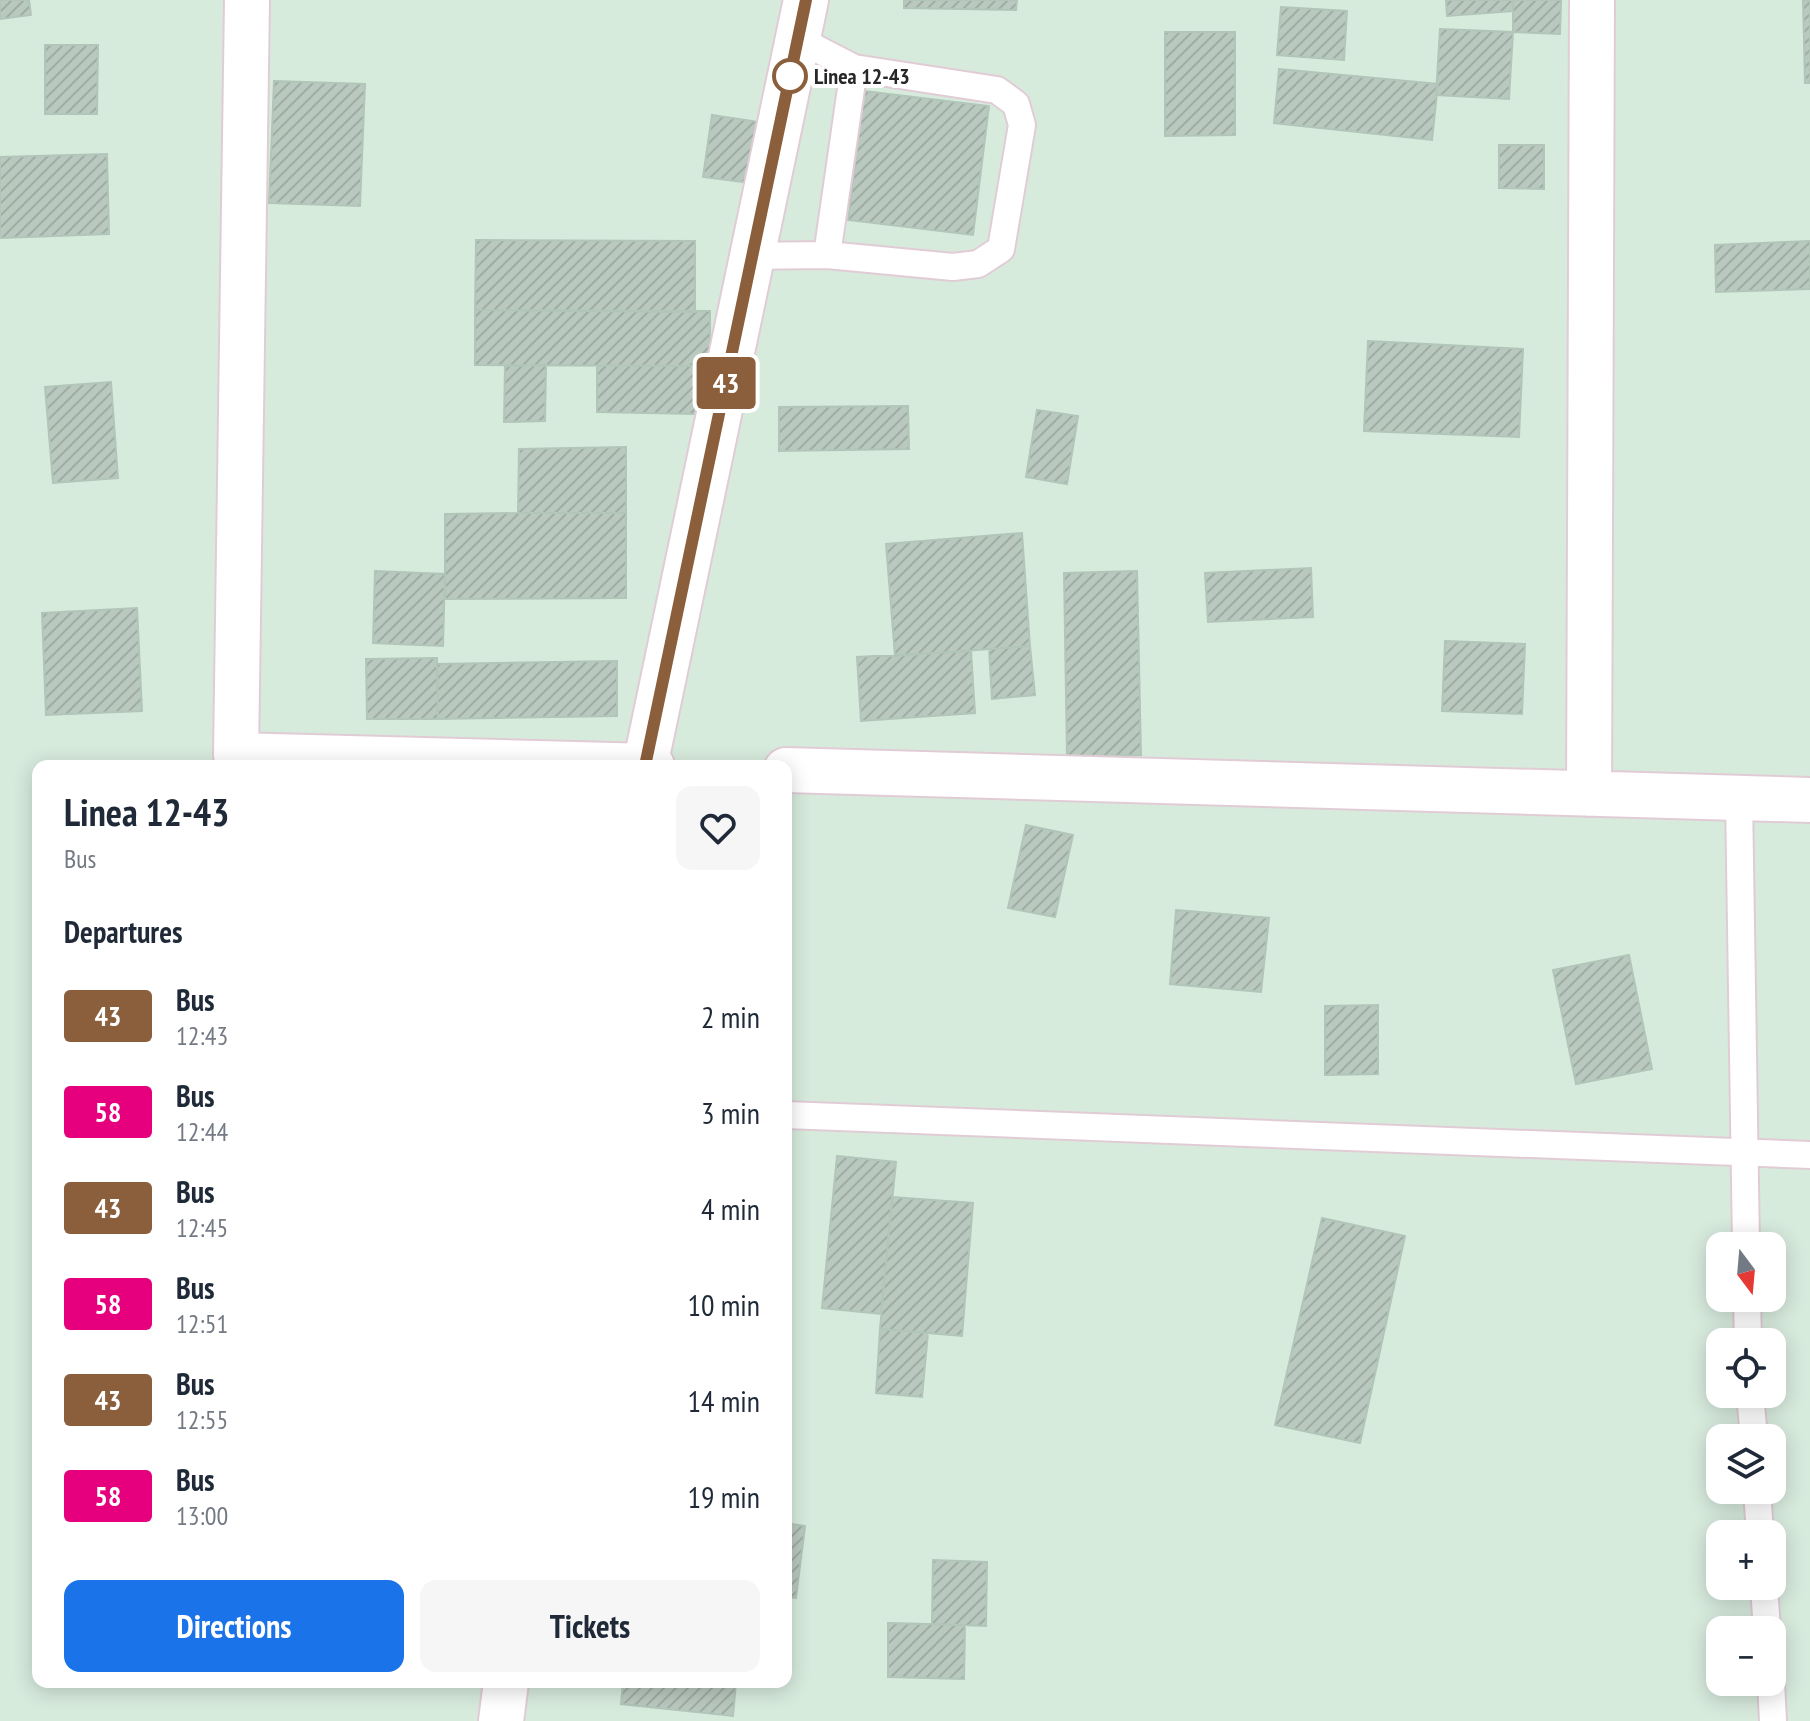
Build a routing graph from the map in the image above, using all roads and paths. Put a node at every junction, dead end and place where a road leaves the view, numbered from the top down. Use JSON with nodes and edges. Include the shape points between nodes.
{"nodes":[{"id":1,"x":247,"y":0,"type":"edge"},
{"id":2,"x":1592,"y":0,"type":"edge"},
{"id":3,"x":802,"y":19,"type":"edge"},
{"id":4,"x":854,"y":68,"type":"junction"},
{"id":5,"x":827,"y":255,"type":"junction"},
{"id":6,"x":752,"y":256,"type":"junction"},
{"id":7,"x":422,"y":760,"type":"edge"},
{"id":8,"x":646,"y":760,"type":"edge"},
{"id":9,"x":792,"y":770,"type":"edge"},
{"id":10,"x":1589,"y":794,"type":"junction"},
{"id":11,"x":1739,"y":798,"type":"junction"},
{"id":12,"x":1810,"y":800,"type":"edge"},
{"id":13,"x":792,"y":1115,"type":"edge"},
{"id":14,"x":1745,"y":1153,"type":"junction"},
{"id":15,"x":1810,"y":1155,"type":"edge"},
{"id":16,"x":1746,"y":1232,"type":"edge"},
{"id":17,"x":505,"y":1688,"type":"edge"},
{"id":18,"x":1772,"y":1696,"type":"edge"},
{"id":19,"x":501,"y":1721,"type":"edge"},
{"id":20,"x":1773,"y":1721,"type":"edge"}],
"edges":[{"from":1,"to":7,"type":"street","via":[[236,755]]},
{"from":2,"to":10,"type":"street"},
{"from":3,"to":4,"type":"lane"},
{"from":3,"to":6,"type":"street"},
{"from":4,"to":5,"type":"lane"},
{"from":4,"to":5,"type":"lane","via":[[997,90],[1016,104],[1022,125],[1001,249],[978,264],[953,267]]},
{"from":5,"to":6,"type":"lane"},
{"from":6,"to":8,"type":"street"},
{"from":9,"to":10,"type":"street"},
{"from":10,"to":11,"type":"street"},
{"from":11,"to":12,"type":"street"},
{"from":11,"to":14,"type":"lane"},
{"from":13,"to":14,"type":"lane"},
{"from":14,"to":15,"type":"lane"},
{"from":14,"to":16,"type":"lane"},
{"from":17,"to":19,"type":"street"},
{"from":18,"to":20,"type":"lane"}]}
